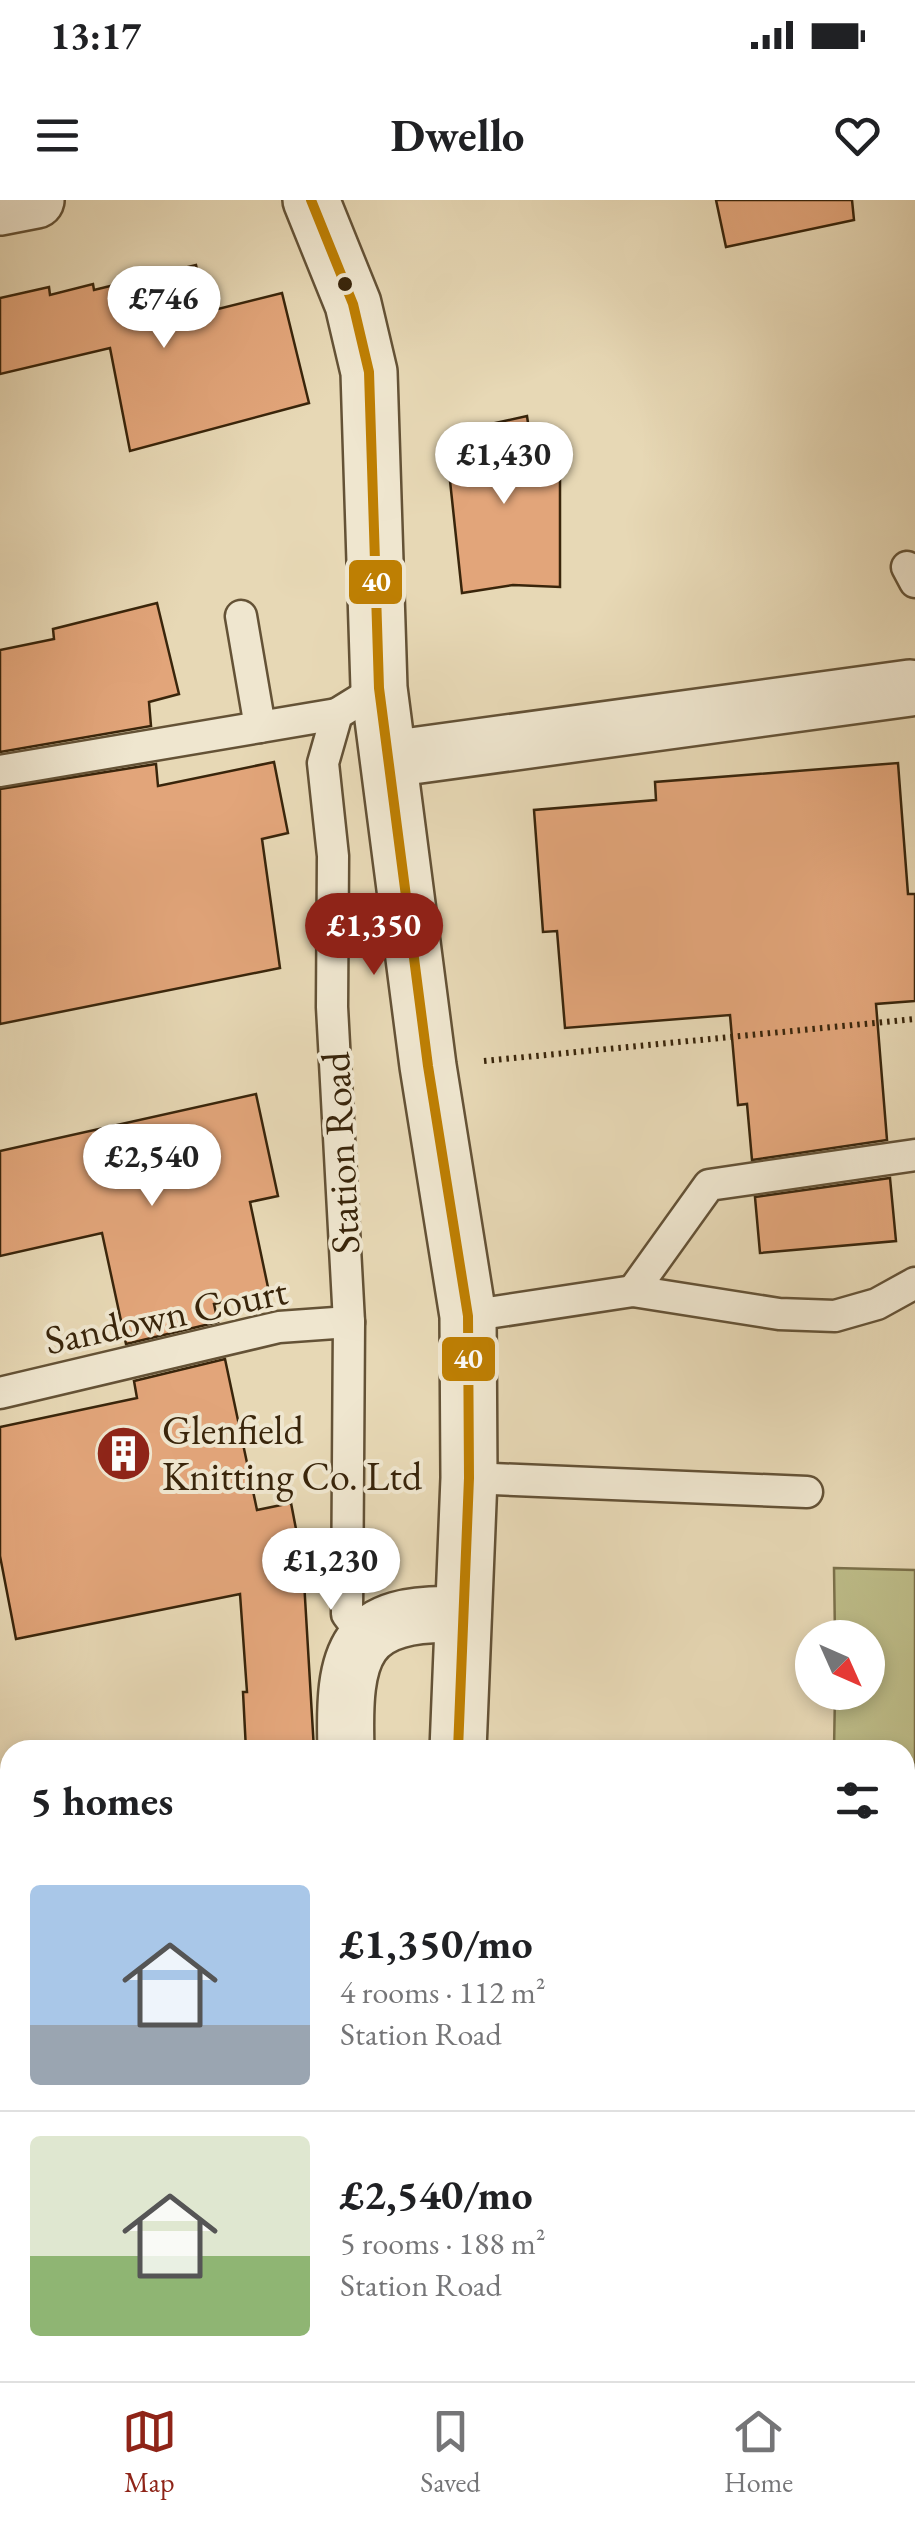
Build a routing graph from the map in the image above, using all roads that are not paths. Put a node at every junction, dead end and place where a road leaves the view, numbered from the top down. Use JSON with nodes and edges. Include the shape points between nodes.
{"nodes":[{"id":1,"x":36,"y":200,"type":"edge"},
{"id":2,"x":311,"y":200,"type":"edge"},
{"id":3,"x":0,"y":207,"type":"edge"},
{"id":4,"x":241,"y":616,"type":"dead end"},
{"id":5,"x":914,"y":686,"type":"edge"},
{"id":6,"x":358,"y":701,"type":"junction"},
{"id":7,"x":260,"y":727,"type":"junction"},
{"id":8,"x":390,"y":759,"type":"junction"},
{"id":9,"x":0,"y":771,"type":"edge"},
{"id":10,"x":915,"y":1155,"type":"edge"},
{"id":11,"x":915,"y":1283,"type":"edge"},
{"id":12,"x":633,"y":1292,"type":"junction"},
{"id":13,"x":468,"y":1316,"type":"junction"},
{"id":14,"x":349,"y":1322,"type":"junction"},
{"id":15,"x":0,"y":1393,"type":"edge"},
{"id":16,"x":469,"y":1478,"type":"junction"},
{"id":17,"x":807,"y":1492,"type":"dead end"},
{"id":18,"x":462,"y":1614,"type":"junction"},
{"id":19,"x":365,"y":1638,"type":"junction"},
{"id":20,"x":346,"y":1740,"type":"edge"},
{"id":21,"x":458,"y":1740,"type":"edge"}],
"edges":[{"from":1,"to":3,"type":"street"},
{"from":2,"to":6,"type":"street","name":"Station Road","via":[[353,304],[368,372]]},
{"from":4,"to":7,"type":"lane"},
{"from":5,"to":8,"type":"street"},
{"from":6,"to":7,"type":"lane"},
{"from":6,"to":8,"type":"street","name":"Station Road"},
{"from":6,"to":14,"type":"lane","name":"Station Road","via":[[322,763],[333,856],[332,1007]]},
{"from":7,"to":9,"type":"lane"},
{"from":8,"to":13,"type":"street","name":"Station Road"},
{"from":10,"to":12,"type":"lane","via":[[709,1185]]},
{"from":11,"to":12,"type":"lane","via":[[835,1316]]},
{"from":12,"to":13,"type":"lane"},
{"from":13,"to":16,"type":"street","name":"Station Road"},
{"from":14,"to":15,"type":"lane","name":"Sandown Court","via":[[278,1327]]},
{"from":14,"to":19,"type":"lane","name":"Station Road","via":[[347,1614]]},
{"from":16,"to":17,"type":"lane"},
{"from":16,"to":18,"type":"street","name":"Station Road"},
{"from":18,"to":19,"type":"street","via":[[423,1613]]},
{"from":18,"to":21,"type":"street","name":"Station Road"},
{"from":19,"to":20,"type":"street","via":[[350,1660]]}]}
